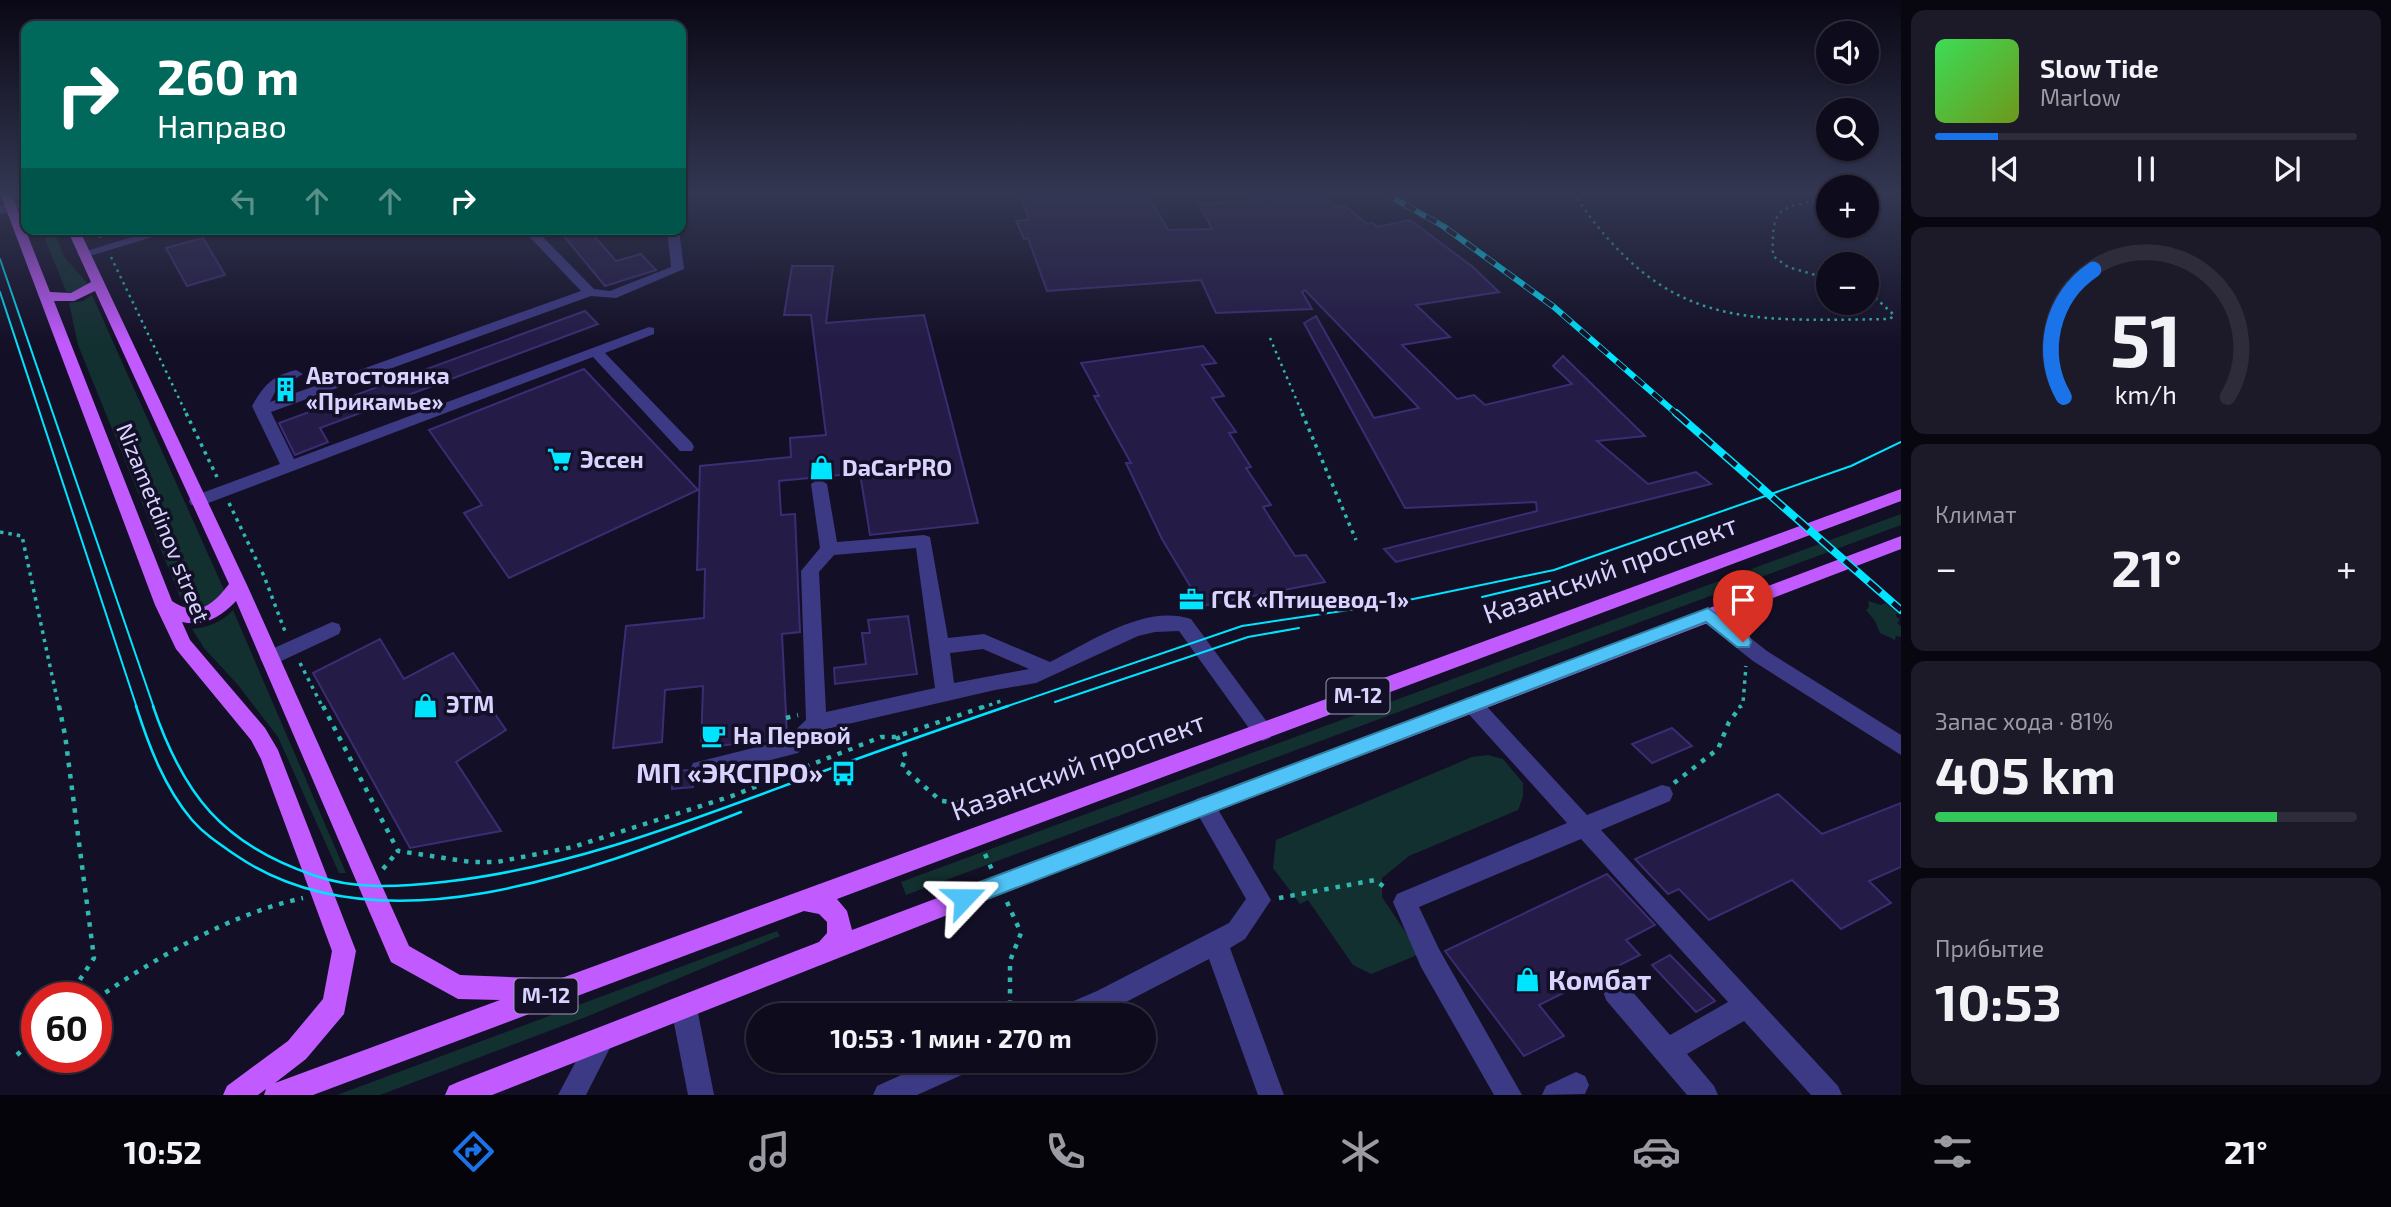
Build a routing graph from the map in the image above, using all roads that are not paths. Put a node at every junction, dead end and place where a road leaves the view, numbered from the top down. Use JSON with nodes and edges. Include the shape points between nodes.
{"nodes":[{"id":1,"x":22,"y":244,"type":"edge"},
{"id":2,"x":79,"y":244,"type":"edge"},
{"id":3,"x":118,"y":244,"type":"edge"},
{"id":4,"x":543,"y":244,"type":"edge"},
{"id":5,"x":675,"y":244,"type":"edge"},
{"id":6,"x":83,"y":254,"type":"junction"},
{"id":7,"x":98,"y":282,"type":"junction"},
{"id":8,"x":590,"y":292,"type":"junction"},
{"id":9,"x":46,"y":295,"type":"junction"},
{"id":10,"x":552,"y":306,"type":"junction"},
{"id":11,"x":563,"y":317,"type":"dead end"},
{"id":12,"x":488,"y":329,"type":"junction"},
{"id":13,"x":649,"y":331,"type":"dead end"},
{"id":14,"x":497,"y":341,"type":"dead end"},
{"id":15,"x":596,"y":351,"type":"junction"},
{"id":16,"x":403,"y":359,"type":"junction"},
{"id":17,"x":412,"y":372,"type":"dead end"},
{"id":18,"x":296,"y":374,"type":"dead end"},
{"id":19,"x":262,"y":410,"type":"junction"},
{"id":20,"x":686,"y":447,"type":"dead end"},
{"id":21,"x":289,"y":466,"type":"junction"},
{"id":22,"x":819,"y":484,"type":"dead end"},
{"id":23,"x":1901,"y":495,"type":"edge"},
{"id":24,"x":197,"y":501,"type":"junction"},
{"id":25,"x":1901,"y":542,"type":"edge"},
{"id":26,"x":829,"y":549,"type":"junction"},
{"id":27,"x":238,"y":585,"type":"junction"},
{"id":28,"x":164,"y":604,"type":"junction"},
{"id":29,"x":1708,"y":615,"type":"junction"},
{"id":30,"x":332,"y":629,"type":"dead end"},
{"id":31,"x":939,"y":647,"type":"junction"},
{"id":32,"x":270,"y":658,"type":"junction"},
{"id":33,"x":1050,"y":670,"type":"junction"},
{"id":34,"x":946,"y":693,"type":"junction"},
{"id":35,"x":1472,"y":704,"type":"junction"},
{"id":36,"x":816,"y":723,"type":"junction"},
{"id":37,"x":1262,"y":732,"type":"junction"},
{"id":38,"x":1901,"y":746,"type":"edge"},
{"id":39,"x":701,"y":769,"type":"dead end"},
{"id":40,"x":1662,"y":794,"type":"road end"},
{"id":41,"x":1204,"y":806,"type":"junction"},
{"id":42,"x":1584,"y":826,"type":"junction"},
{"id":43,"x":803,"y":901,"type":"junction"},
{"id":44,"x":1214,"y":941,"type":"junction"},
{"id":45,"x":825,"y":953,"type":"junction"},
{"id":46,"x":565,"y":989,"type":"junction"},
{"id":47,"x":1615,"y":991,"type":"dead end"},
{"id":48,"x":1099,"y":1003,"type":"edge"},
{"id":49,"x":1747,"y":1005,"type":"junction"},
{"id":50,"x":684,"y":1008,"type":"junction"},
{"id":51,"x":601,"y":1040,"type":"junction"},
{"id":52,"x":1667,"y":1051,"type":"junction"},
{"id":53,"x":936,"y":1073,"type":"edge"},
{"id":54,"x":236,"y":1095,"type":"edge"},
{"id":55,"x":277,"y":1095,"type":"edge"},
{"id":56,"x":458,"y":1095,"type":"edge"},
{"id":57,"x":571,"y":1095,"type":"edge"},
{"id":58,"x":701,"y":1095,"type":"edge"},
{"id":59,"x":886,"y":1095,"type":"edge"},
{"id":60,"x":1271,"y":1095,"type":"edge"},
{"id":61,"x":1510,"y":1095,"type":"edge"},
{"id":62,"x":1706,"y":1095,"type":"edge"},
{"id":63,"x":1829,"y":1095,"type":"edge"}],
"edges":[{"from":1,"to":9,"type":"main road","name":"Nizametdinov street"},
{"from":2,"to":6,"type":"main road","name":"Nizametdinov street"},
{"from":3,"to":6,"type":"street"},
{"from":4,"to":8,"type":"street"},
{"from":5,"to":8,"type":"street","via":[[678,269],[611,295]]},
{"from":6,"to":7,"type":"main road","name":"Nizametdinov street"},
{"from":7,"to":9,"type":"main road","via":[[82,295],[55,299]]},
{"from":7,"to":24,"type":"main road","name":"Nizametdinov street"},
{"from":8,"to":10,"type":"street"},
{"from":9,"to":28,"type":"main road","name":"Nizametdinov street"},
{"from":10,"to":11,"type":"street"},
{"from":10,"to":12,"type":"street"},
{"from":12,"to":14,"type":"street"},
{"from":12,"to":16,"type":"street"},
{"from":13,"to":15,"type":"street"},
{"from":15,"to":20,"type":"street"},
{"from":15,"to":21,"type":"street","via":[[330,458]]},
{"from":16,"to":17,"type":"street"},
{"from":16,"to":19,"type":"street","via":[[348,387]]},
{"from":18,"to":19,"type":"street","via":[[270,387]]},
{"from":19,"to":21,"type":"street"},
{"from":21,"to":24,"type":"street"},
{"from":22,"to":26,"type":"street"},
{"from":23,"to":37,"type":"main road","name":"Казанский проспект","number":"М-12"},
{"from":24,"to":27,"type":"main road","name":"Nizametdinov street"},
{"from":25,"to":29,"type":"main road","number":"М-12"},
{"from":26,"to":31,"type":"street","via":[[924,541]]},
{"from":26,"to":36,"type":"street","via":[[810,571]]},
{"from":27,"to":28,"type":"main road","via":[[226,604],[194,618],[177,616]]},
{"from":27,"to":32,"type":"main road","name":"Nizametdinov street"},
{"from":28,"to":54,"type":"main road","name":"Nizametdinov street","via":[[183,644],[271,756],[344,951],[335,1005],[297,1050]]},
{"from":29,"to":35,"type":"main road","number":"М-12"},
{"from":29,"to":38,"type":"street","via":[[1760,656]]},
{"from":30,"to":32,"type":"street"},
{"from":31,"to":33,"type":"street","via":[[984,641]]},
{"from":31,"to":34,"type":"street"},
{"from":32,"to":46,"type":"main road","name":"Nizametdinov street","via":[[400,954],[458,987]]},
{"from":33,"to":34,"type":"street"},
{"from":33,"to":37,"type":"street","via":[[1126,633],[1154,624],[1184,624]]},
{"from":34,"to":36,"type":"street"},
{"from":35,"to":41,"type":"main road","number":"М-12"},
{"from":35,"to":42,"type":"street"},
{"from":36,"to":39,"type":"street","via":[[791,747]]},
{"from":37,"to":43,"type":"main road","name":"Казанский проспект","number":"М-12"},
{"from":40,"to":42,"type":"street"},
{"from":41,"to":44,"type":"street","via":[[1259,900],[1237,931]]},
{"from":41,"to":45,"type":"main road","number":"М-12"},
{"from":42,"to":49,"type":"street"},
{"from":42,"to":61,"type":"street","via":[[1405,902],[1430,958]]},
{"from":43,"to":45,"type":"main road","via":[[819,901],[836,912],[839,937]]},
{"from":43,"to":46,"type":"main road","name":"Казанский проспект","number":"М-12"},
{"from":44,"to":48,"type":"street"},
{"from":44,"to":60,"type":"street"},
{"from":45,"to":50,"type":"main road","number":"М-12"},
{"from":46,"to":55,"type":"main road","name":"Казанский проспект","number":"М-12"},
{"from":47,"to":52,"type":"street"},
{"from":49,"to":52,"type":"street"},
{"from":49,"to":63,"type":"street"},
{"from":50,"to":51,"type":"main road","number":"М-12"},
{"from":50,"to":58,"type":"street"},
{"from":51,"to":56,"type":"main road","number":"М-12"},
{"from":51,"to":57,"type":"street"},
{"from":52,"to":62,"type":"street"},
{"from":53,"to":59,"type":"street"}]}
